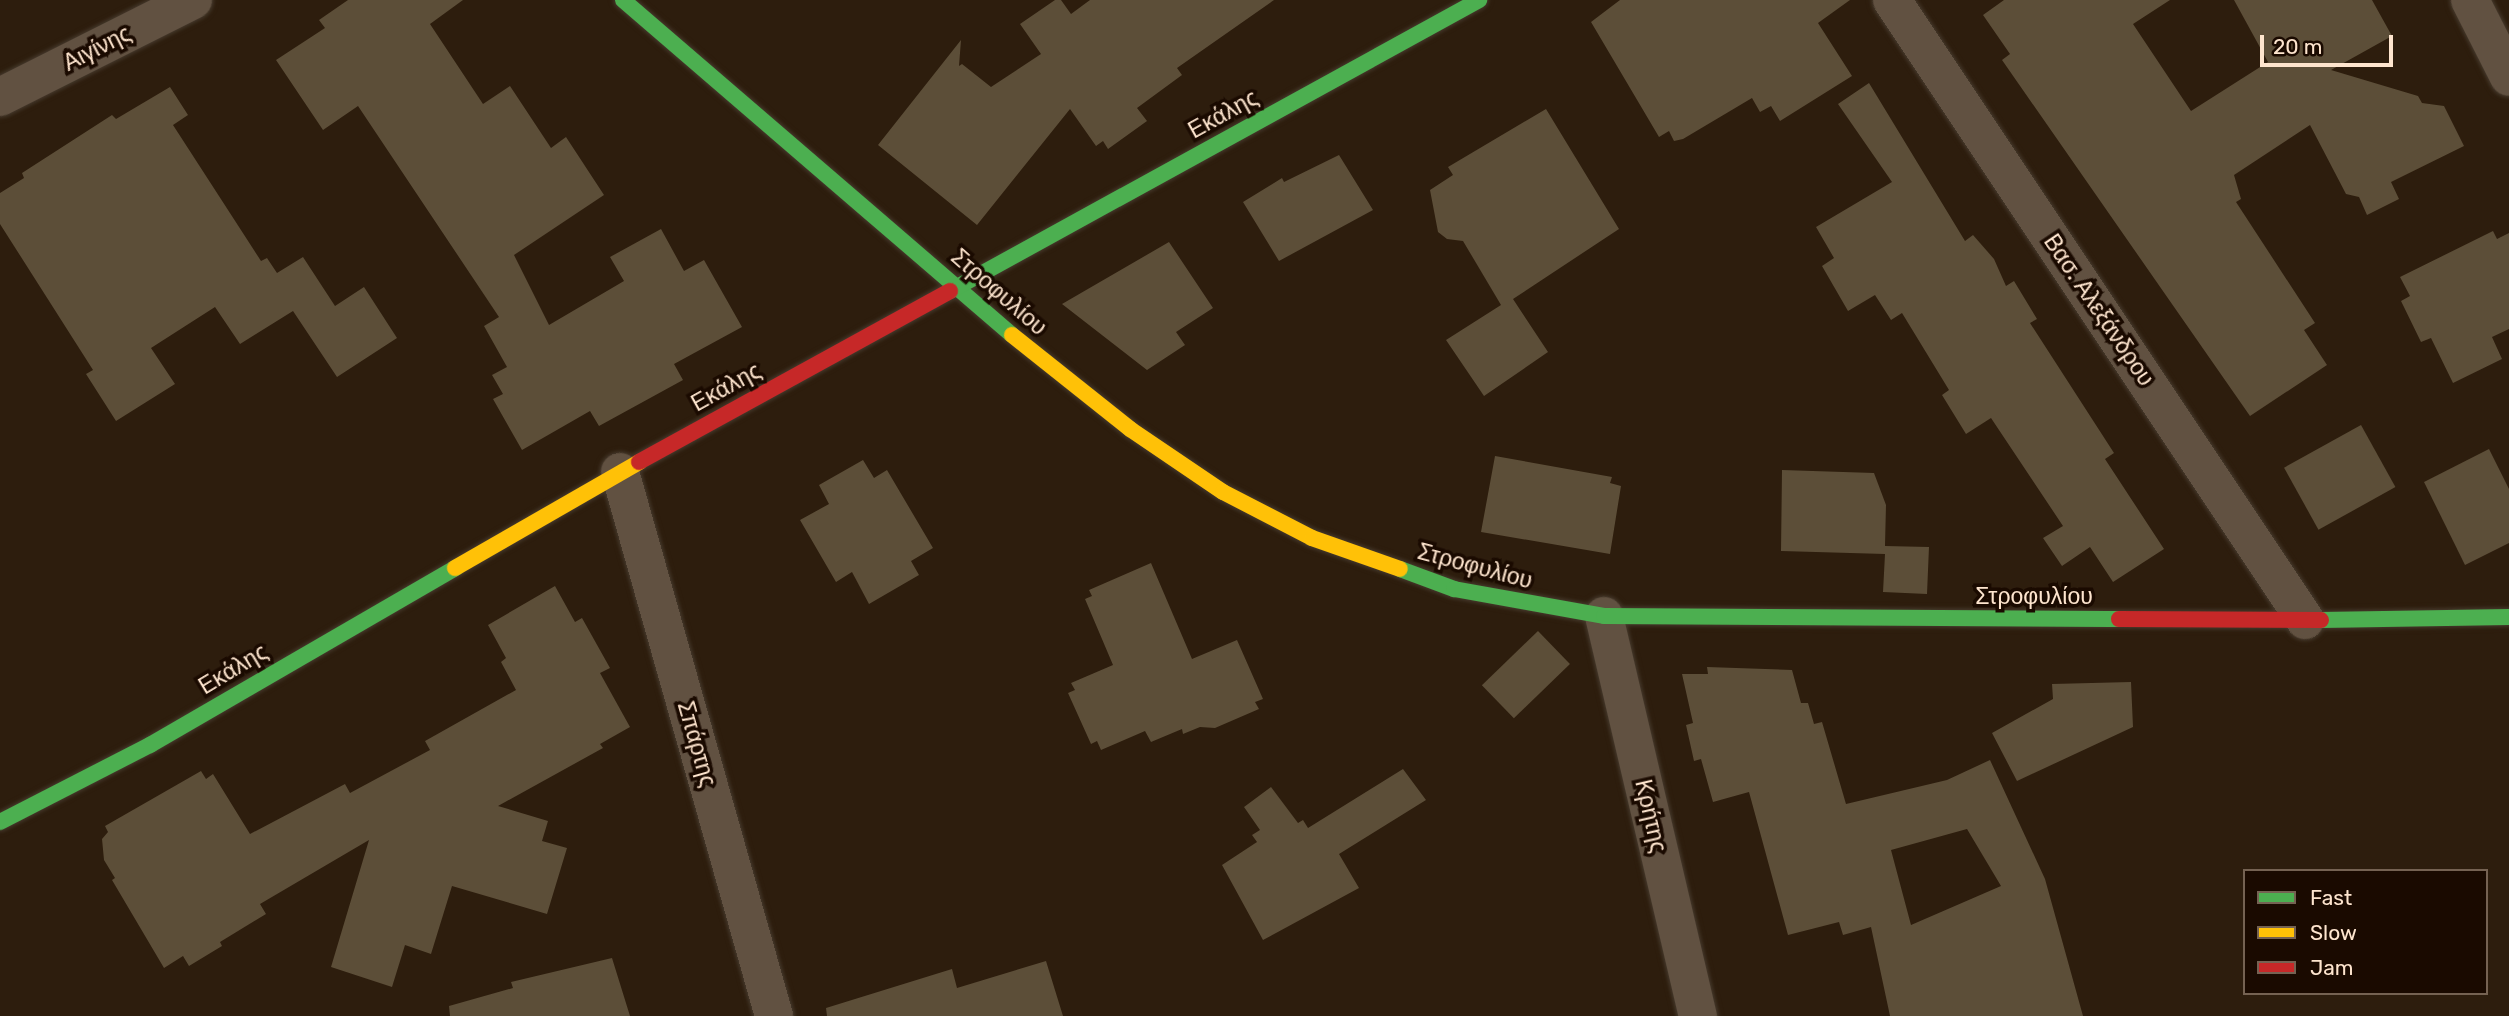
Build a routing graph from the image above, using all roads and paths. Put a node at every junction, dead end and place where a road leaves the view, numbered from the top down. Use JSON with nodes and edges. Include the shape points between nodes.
{"nodes":[{"id":1,"x":193,"y":0,"type":"edge"},
{"id":2,"x":623,"y":0,"type":"edge"},
{"id":3,"x":1479,"y":0,"type":"edge"},
{"id":4,"x":1892,"y":0,"type":"edge"},
{"id":5,"x":2470,"y":0,"type":"edge"},
{"id":6,"x":2509,"y":77,"type":"edge"},
{"id":7,"x":0,"y":97,"type":"edge"},
{"id":8,"x":957,"y":285,"type":"junction"},
{"id":9,"x":620,"y":472,"type":"junction"},
{"id":10,"x":1604,"y":616,"type":"junction"},
{"id":11,"x":2509,"y":617,"type":"edge"},
{"id":12,"x":2305,"y":621,"type":"junction"},
{"id":13,"x":0,"y":822,"type":"edge"},
{"id":14,"x":774,"y":1016,"type":"edge"},
{"id":15,"x":1698,"y":1016,"type":"edge"}],
"edges":[{"from":1,"to":7,"type":"street","name":"Αιγίνης"},
{"from":2,"to":8,"type":"street","name":"Στροφυλίου"},
{"from":3,"to":8,"type":"street","name":"Εκάλης"},
{"from":4,"to":12,"type":"street","name":"Βασ. Αλεξάνδρου"},
{"from":5,"to":6,"type":"street"},
{"from":8,"to":9,"type":"street","name":"Εκάλης"},
{"from":8,"to":10,"type":"street","name":"Στροφυλίου","via":[[1130,429],[1223,492],[1312,538],[1454,589]]},
{"from":9,"to":13,"type":"street","name":"Εκάλης","via":[[149,745]]},
{"from":9,"to":14,"type":"street","name":"Σπάρτης"},
{"from":10,"to":12,"type":"street","name":"Στροφυλίου"},
{"from":10,"to":15,"type":"street","name":"Κρήτης"},
{"from":11,"to":12,"type":"street","name":"Στροφυλίου"}]}
